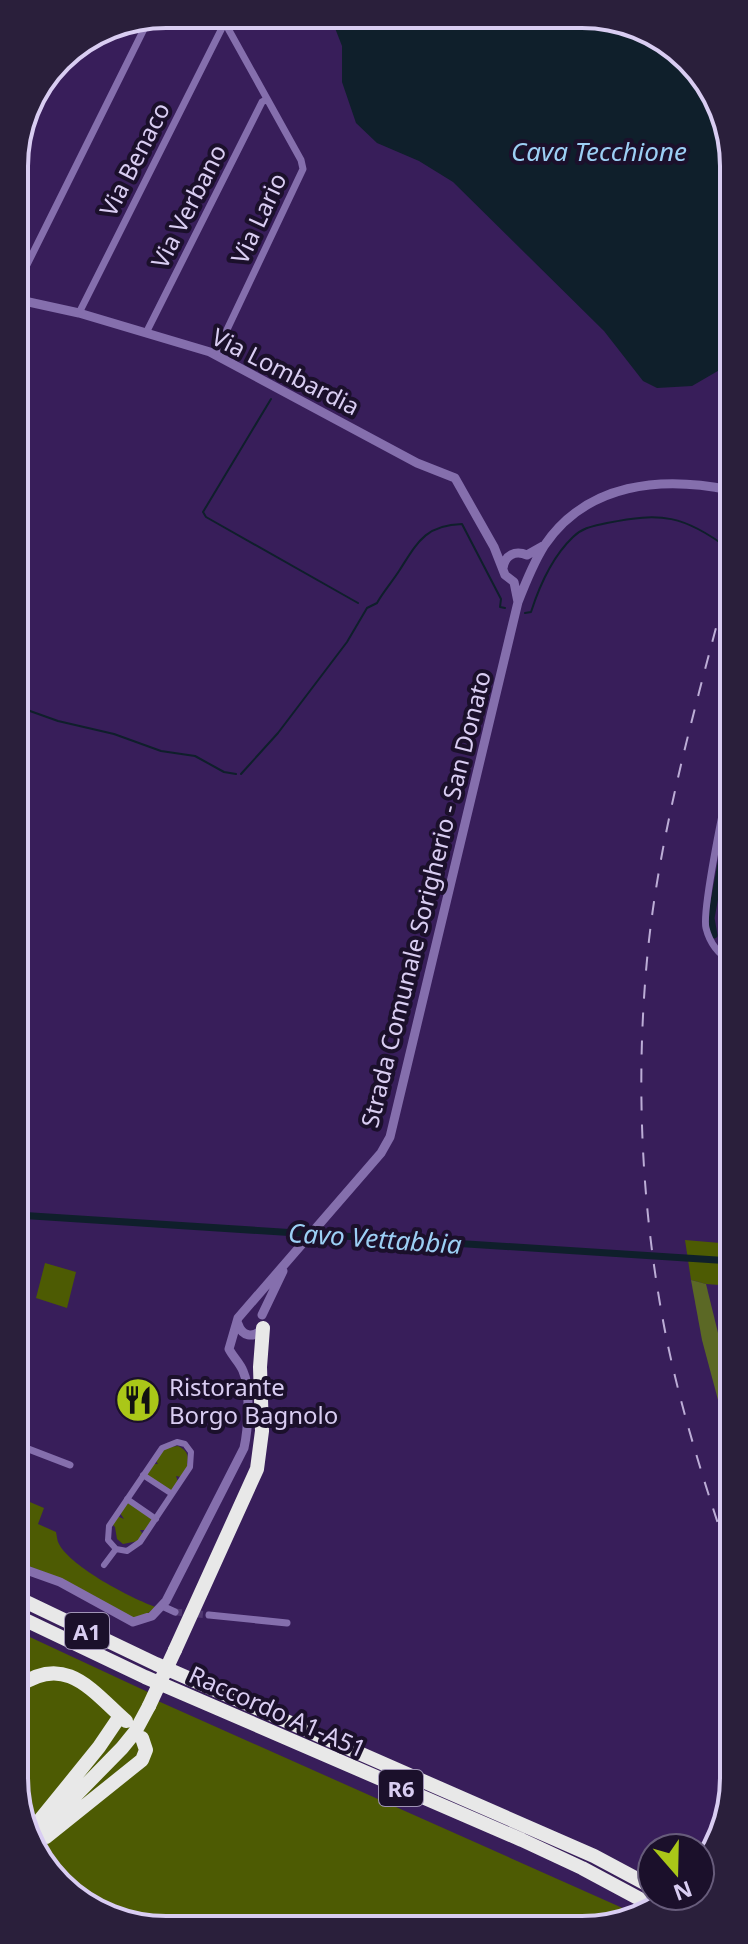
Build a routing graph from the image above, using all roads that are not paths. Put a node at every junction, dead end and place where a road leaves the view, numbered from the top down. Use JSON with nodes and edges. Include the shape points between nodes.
{"nodes":[{"id":1,"x":222,"y":28,"type":"edge"},
{"id":2,"x":228,"y":28,"type":"edge"},
{"id":3,"x":143,"y":31,"type":"edge"},
{"id":4,"x":267,"y":99,"type":"junction"},
{"id":5,"x":28,"y":263,"type":"edge"},
{"id":6,"x":28,"y":302,"type":"edge"},
{"id":7,"x":79,"y":313,"type":"junction"},
{"id":8,"x":146,"y":333,"type":"junction"},
{"id":9,"x":215,"y":355,"type":"junction"},
{"id":10,"x":720,"y":488,"type":"edge"},
{"id":11,"x":544,"y":546,"type":"junction"},
{"id":12,"x":494,"y":547,"type":"junction"},
{"id":13,"x":527,"y":555,"type":"junction"},
{"id":14,"x":508,"y":556,"type":"junction"},
{"id":15,"x":503,"y":568,"type":"junction"},
{"id":16,"x":529,"y":576,"type":"junction"},
{"id":17,"x":514,"y":582,"type":"junction"},
{"id":18,"x":518,"y":602,"type":"junction"},
{"id":19,"x":720,"y":838,"type":"edge"},
{"id":20,"x":720,"y":953,"type":"edge"},
{"id":21,"x":292,"y":1256,"type":"junction"},
{"id":22,"x":244,"y":1311,"type":"junction"},
{"id":23,"x":263,"y":1321,"type":"junction"},
{"id":24,"x":244,"y":1331,"type":"junction"},
{"id":25,"x":260,"y":1367,"type":"junction"},
{"id":26,"x":28,"y":1449,"type":"edge"},
{"id":27,"x":70,"y":1465,"type":"dead end"},
{"id":28,"x":143,"y":1475,"type":"junction"},
{"id":29,"x":172,"y":1494,"type":"junction"},
{"id":30,"x":127,"y":1499,"type":"junction"},
{"id":31,"x":156,"y":1519,"type":"junction"},
{"id":32,"x":116,"y":1549,"type":"junction"},
{"id":33,"x":104,"y":1565,"type":"dead end"},
{"id":34,"x":28,"y":1571,"type":"edge"},
{"id":35,"x":28,"y":1603,"type":"edge"},
{"id":36,"x":162,"y":1606,"type":"junction"},
{"id":37,"x":175,"y":1612,"type":"tunnel mouth"},
{"id":38,"x":209,"y":1615,"type":"tunnel mouth"},
{"id":39,"x":28,"y":1621,"type":"edge"},
{"id":40,"x":287,"y":1623,"type":"dead end"},
{"id":41,"x":156,"y":1664,"type":"joint"},
{"id":42,"x":148,"y":1678,"type":"joint"},
{"id":43,"x":28,"y":1681,"type":"edge"},
{"id":44,"x":142,"y":1738,"type":"dead end"},
{"id":45,"x":37,"y":1824,"type":"edge"},
{"id":46,"x":40,"y":1832,"type":"edge"},
{"id":47,"x":42,"y":1840,"type":"edge"},
{"id":48,"x":636,"y":1879,"type":"edge"},
{"id":49,"x":636,"y":1897,"type":"edge"}],
"edges":[{"from":1,"to":7,"type":"street","name":"Via Benaco"},
{"from":2,"to":4,"type":"street","name":"Via Lario"},
{"from":3,"to":5,"type":"street"},
{"from":4,"to":8,"type":"street","name":"Via Verbano"},
{"from":4,"to":9,"type":"street","name":"Via Lario","via":[[303,169]]},
{"from":6,"to":7,"type":"street","name":"Via Lombardia"},
{"from":7,"to":8,"type":"street","name":"Via Lombardia"},
{"from":8,"to":9,"type":"street","name":"Via Lombardia"},
{"from":9,"to":12,"type":"street","name":"Via Lombardia","via":[[455,478]]},
{"from":10,"to":11,"type":"street","via":[[655,482],[616,491],[565,522]]},
{"from":11,"to":13,"type":"street"},
{"from":11,"to":16,"type":"street","name":"Strada Comunale Sorigherio - San Donato"},
{"from":12,"to":14,"type":"street","name":"Via Lombardia"},
{"from":12,"to":15,"type":"street","name":"Via Lombardia"},
{"from":13,"to":14,"type":"street"},
{"from":13,"to":16,"type":"street","via":[[532,563]]},
{"from":14,"to":15,"type":"street"},
{"from":15,"to":17,"type":"street"},
{"from":16,"to":17,"type":"street"},
{"from":16,"to":18,"type":"street","name":"Strada Comunale Sorigherio - San Donato"},
{"from":17,"to":18,"type":"street"},
{"from":18,"to":21,"type":"street","name":"Strada Comunale Sorigherio - San Donato","via":[[390,1137]]},
{"from":19,"to":20,"type":"street","via":[[705,918]]},
{"from":21,"to":22,"type":"street"},
{"from":21,"to":23,"type":"street"},
{"from":22,"to":23,"type":"street","via":[[256,1309]]},
{"from":22,"to":24,"type":"street","via":[[238,1318]]},
{"from":23,"to":24,"type":"street","via":[[258,1333]]},
{"from":23,"to":25,"type":"highway"},
{"from":24,"to":25,"type":"highway"},
{"from":24,"to":36,"type":"street","via":[[230,1343],[245,1378],[244,1448]]},
{"from":25,"to":46,"type":"highway","bridge":true,"via":[[257,1469],[149,1706],[122,1748]]},
{"from":26,"to":27,"type":"street"},
{"from":28,"to":29,"type":"street"},
{"from":28,"to":29,"type":"street","via":[[165,1445],[185,1444],[192,1461]]},
{"from":28,"to":30,"type":"street"},
{"from":29,"to":31,"type":"street"},
{"from":30,"to":31,"type":"street"},
{"from":30,"to":32,"type":"street","via":[[108,1529],[108,1540]]},
{"from":31,"to":32,"type":"street","via":[[135,1547]]},
{"from":32,"to":33,"type":"street"},
{"from":34,"to":36,"type":"street","via":[[60,1582],[129,1621],[148,1619]]},
{"from":35,"to":41,"type":"highway","number":"A1"},
{"from":36,"to":37,"type":"street"},
{"from":38,"to":40,"type":"street"},
{"from":39,"to":42,"type":"highway","number":"A1"},
{"from":41,"to":48,"type":"highway","name":"Raccordo A1-A51","number":"R6","via":[[557,1839]]},
{"from":42,"to":49,"type":"highway","name":"Raccordo A1-A51","number":"R6","via":[[534,1845]]},
{"from":43,"to":45,"type":"highway","via":[[39,1674],[66,1674],[125,1720]]},
{"from":44,"to":47,"type":"highway","via":[[142,1760]]}]}
